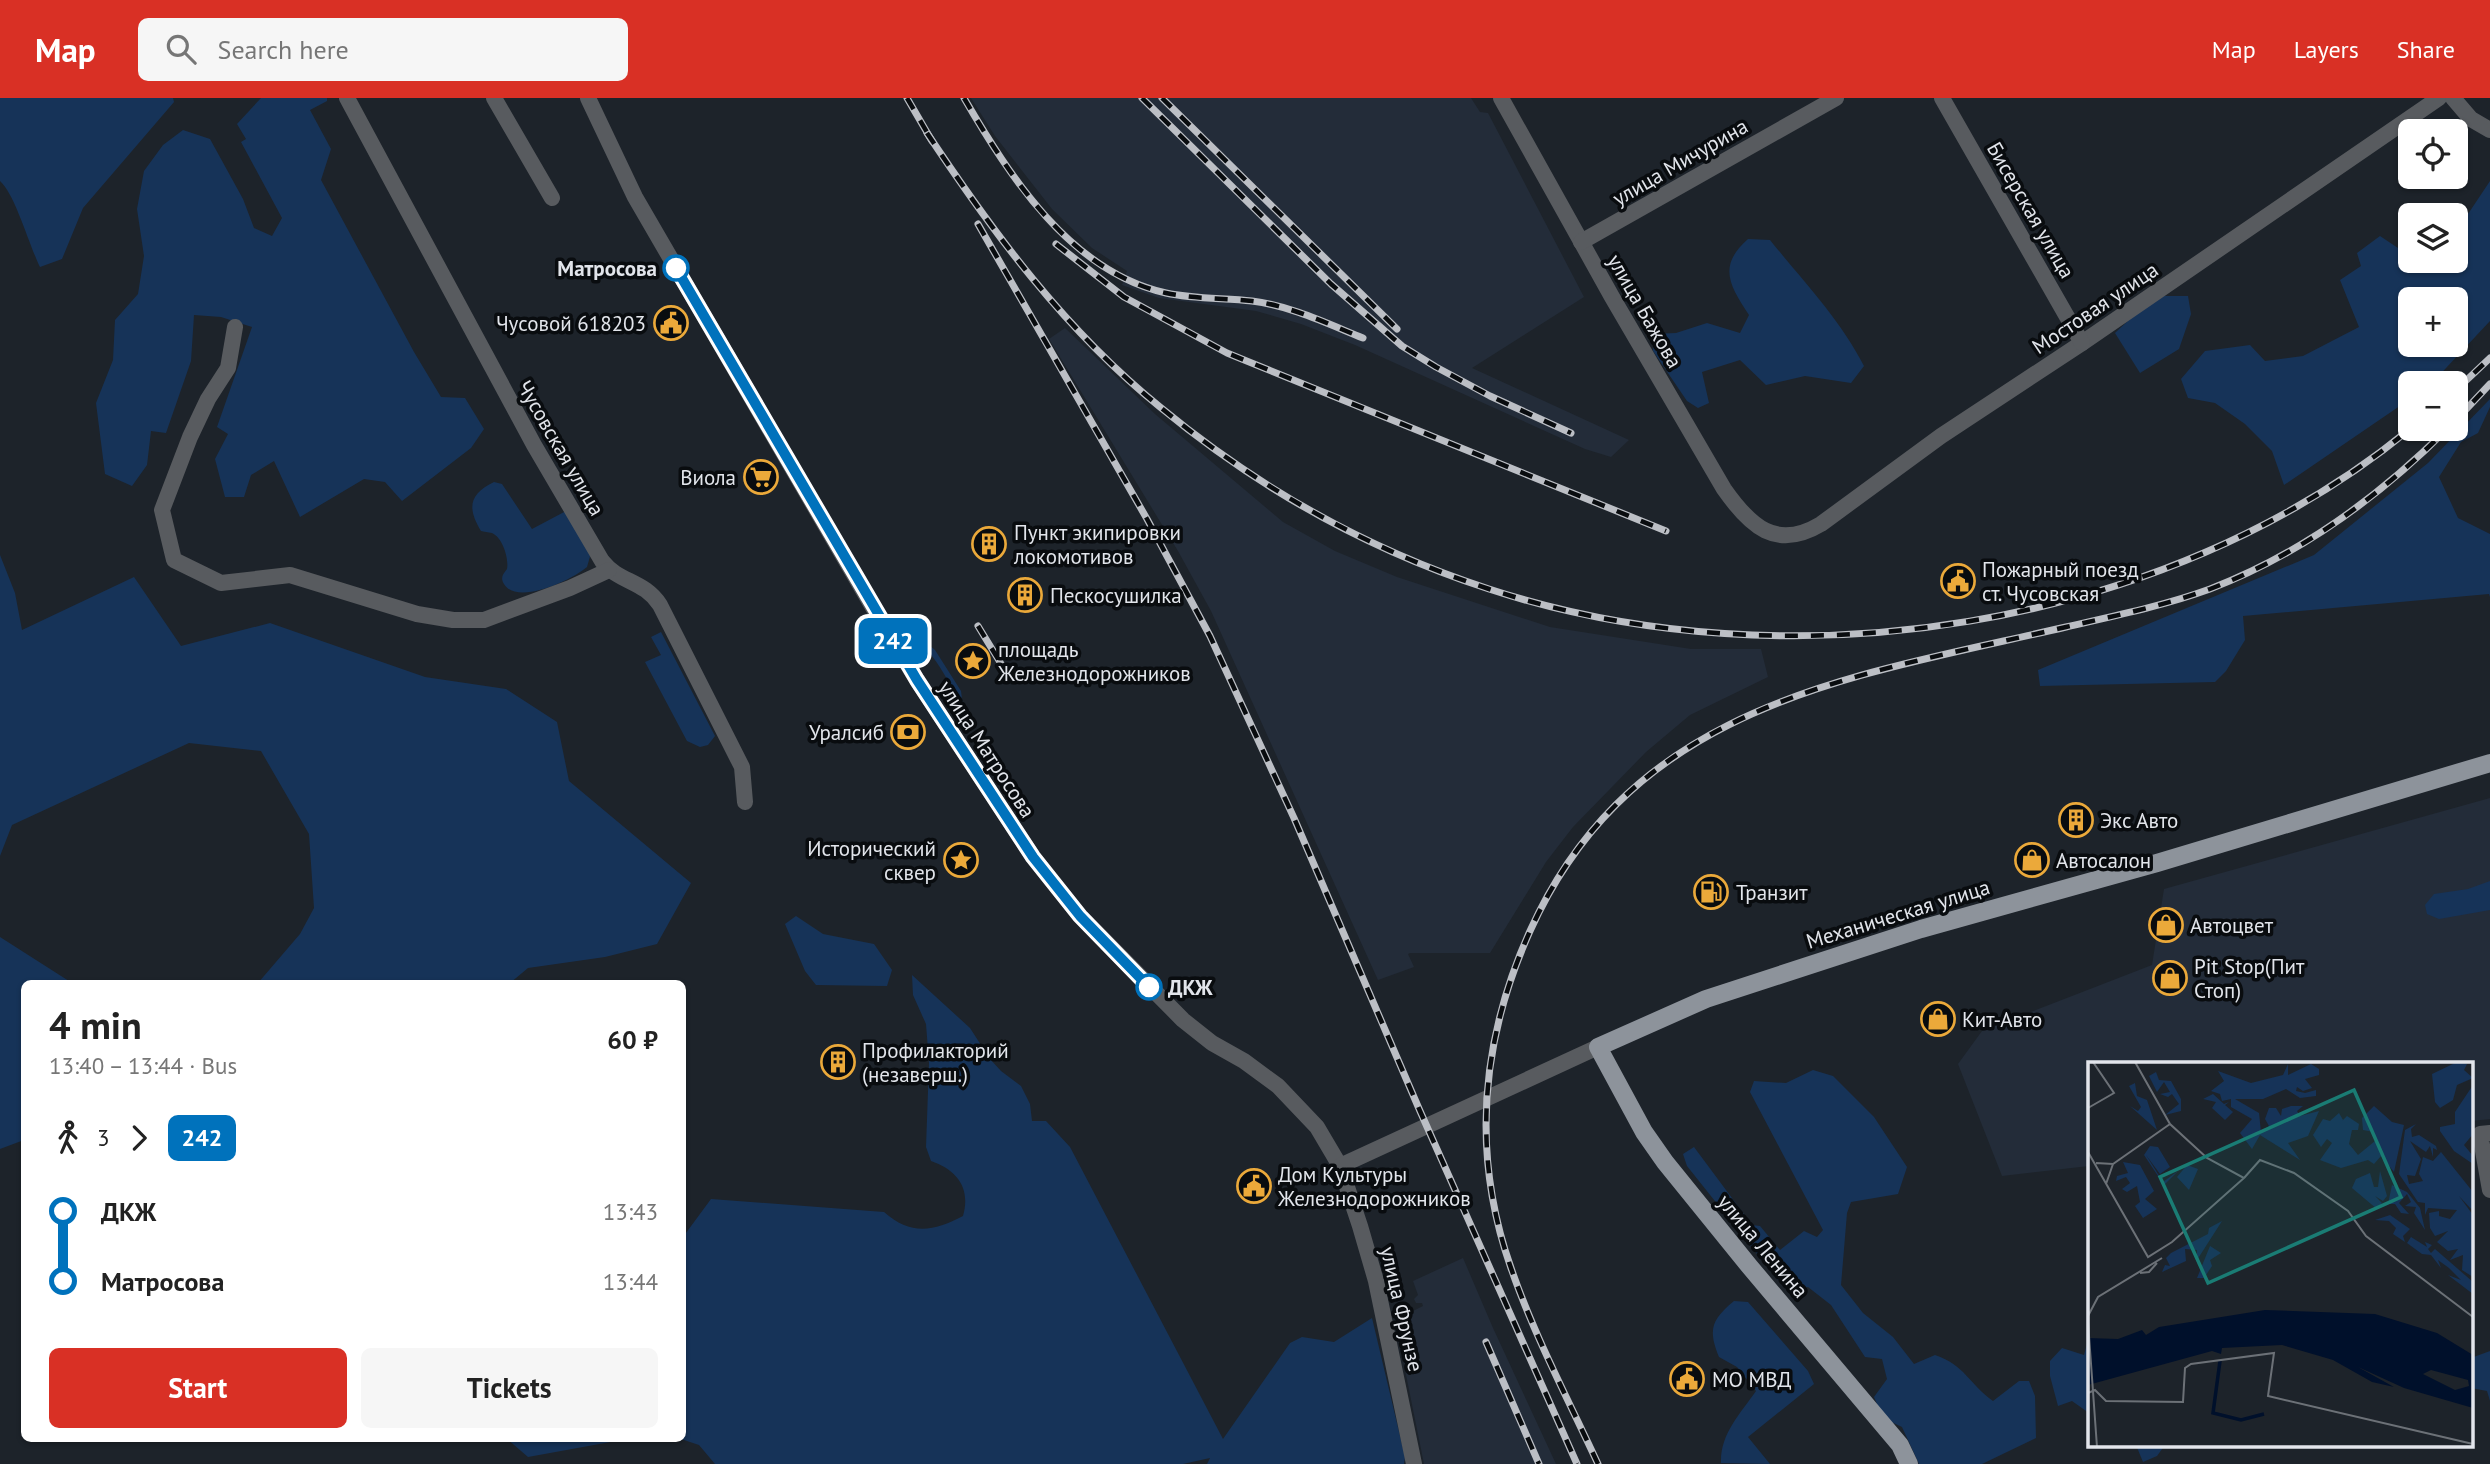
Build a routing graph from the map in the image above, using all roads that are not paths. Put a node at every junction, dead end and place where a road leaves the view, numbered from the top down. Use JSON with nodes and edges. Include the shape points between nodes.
{"nodes":[{"id":1,"x":348,"y":98,"type":"edge"},
{"id":2,"x":494,"y":98,"type":"edge"},
{"id":3,"x":588,"y":98,"type":"edge"},
{"id":4,"x":1501,"y":98,"type":"edge"},
{"id":5,"x":1836,"y":98,"type":"edge"},
{"id":6,"x":1942,"y":98,"type":"edge"},
{"id":7,"x":2440,"y":98,"type":"edge"},
{"id":8,"x":2453,"y":98,"type":"edge"},
{"id":9,"x":2490,"y":130,"type":"edge"},
{"id":10,"x":552,"y":198,"type":"dead end"},
{"id":11,"x":1581,"y":242,"type":"junction"},
{"id":12,"x":235,"y":327,"type":"dead end"},
{"id":13,"x":2082,"y":343,"type":"junction"},
{"id":14,"x":1769,"y":532,"type":"joint"},
{"id":15,"x":609,"y":570,"type":"junction"},
{"id":16,"x":2490,"y":763,"type":"edge"},
{"id":17,"x":745,"y":802,"type":"dead end"},
{"id":18,"x":1598,"y":1047,"type":"junction"},
{"id":19,"x":2485,"y":1133,"type":"edge"},
{"id":20,"x":1340,"y":1166,"type":"junction"},
{"id":21,"x":2490,"y":1190,"type":"edge"},
{"id":22,"x":1414,"y":1464,"type":"edge"},
{"id":23,"x":1909,"y":1464,"type":"edge"}],
"edges":[{"from":1,"to":15,"type":"street","name":"Чусовская улица","via":[[534,445]]},
{"from":2,"to":10,"type":"street"},
{"from":3,"to":20,"type":"street","name":"улица Матросова","via":[[635,197],[878,616],[1033,857],[1080,916],[1166,1004],[1197,1032],[1260,1072],[1293,1100],[1317,1127]]},
{"from":4,"to":11,"type":"street","name":"улица Бажова"},
{"from":5,"to":11,"type":"street","name":"улица Мичурина"},
{"from":6,"to":13,"type":"street","name":"Бисерская улица"},
{"from":7,"to":13,"type":"street","name":"Мостовая улица"},
{"from":8,"to":9,"type":"street","via":[[2471,119]]},
{"from":11,"to":14,"type":"street","name":"улица Бажова","via":[[1724,489],[1744,516]]},
{"from":12,"to":15,"type":"street","via":[[228,368],[190,436],[162,510],[174,560],[220,583],[290,575],[417,614],[469,621],[504,614]]},
{"from":13,"to":14,"type":"street","name":"Мостовая улица","via":[[1941,436],[1816,527],[1791,536]]},
{"from":15,"to":17,"type":"street","via":[[646,588],[660,605],[742,767]]},
{"from":16,"to":18,"type":"main road","name":"Механическая улица","via":[[1922,929],[1706,999]]},
{"from":18,"to":20,"type":"street","name":"Механическая улица"},
{"from":18,"to":23,"type":"main road","name":"улица Ленина","via":[[1665,1162],[1900,1445]]},
{"from":19,"to":21,"type":"street"},
{"from":20,"to":22,"type":"street","name":"улица Фрунзе","via":[[1376,1281]]}]}
